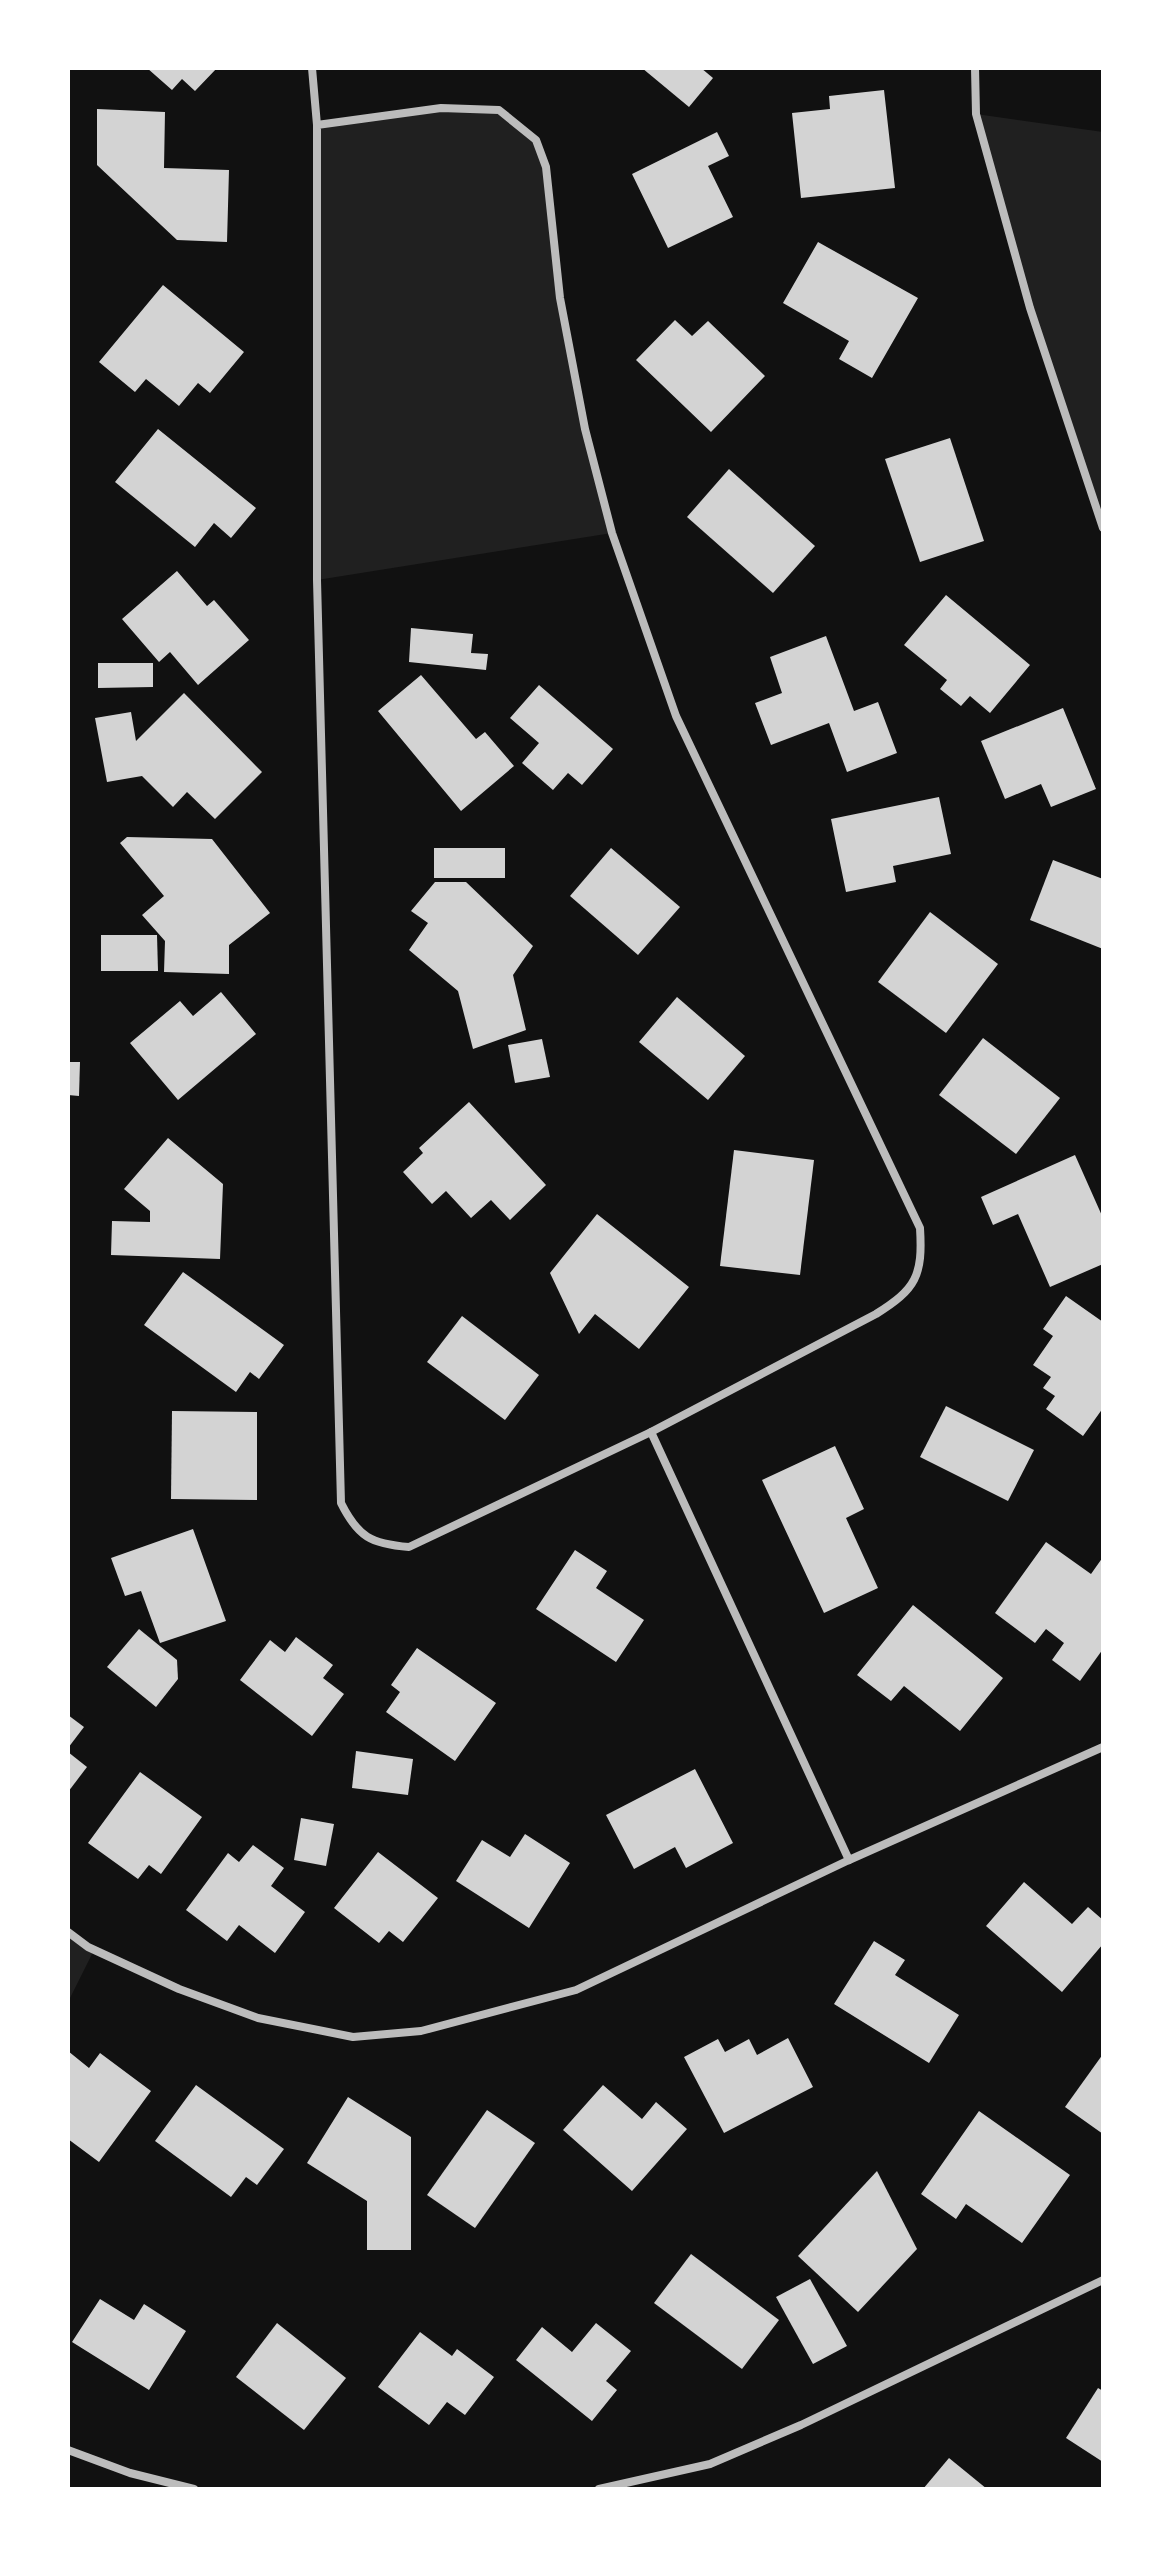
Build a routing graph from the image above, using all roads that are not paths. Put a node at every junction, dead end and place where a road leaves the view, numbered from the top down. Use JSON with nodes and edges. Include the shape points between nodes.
{"nodes":[{"id":1,"x":312,"y":68,"type":"edge"},
{"id":2,"x":975,"y":68,"type":"edge"},
{"id":3,"x":317,"y":125,"type":"junction"},
{"id":4,"x":1103,"y":528,"type":"edge"},
{"id":5,"x":651,"y":1432,"type":"junction"},
{"id":6,"x":1103,"y":1747,"type":"edge"},
{"id":7,"x":849,"y":1860,"type":"junction"},
{"id":8,"x":68,"y":1932,"type":"edge"},
{"id":9,"x":1103,"y":2280,"type":"edge"},
{"id":10,"x":68,"y":2450,"type":"edge"},
{"id":11,"x":194,"y":2489,"type":"edge"},
{"id":12,"x":599,"y":2489,"type":"edge"}],
"edges":[{"from":1,"to":3,"type":"street"},
{"from":2,"to":4,"type":"street","via":[[976,114],[1030,308]]},
{"from":3,"to":5,"type":"street","via":[[317,580],[341,1503],[368,1539],[409,1547]]},
{"from":3,"to":5,"type":"street","via":[[441,108],[499,110],[536,140],[546,167],[560,298],[585,429],[612,533],[666,688],[920,1228],[918,1278],[902,1298]]},
{"from":5,"to":7,"type":"street"},
{"from":6,"to":7,"type":"street"},
{"from":7,"to":8,"type":"street","via":[[576,1990],[421,2031],[353,2037],[258,2018],[179,1989],[88,1947]]},
{"from":9,"to":12,"type":"street","via":[[710,2464]]},
{"from":10,"to":11,"type":"street"}]}
